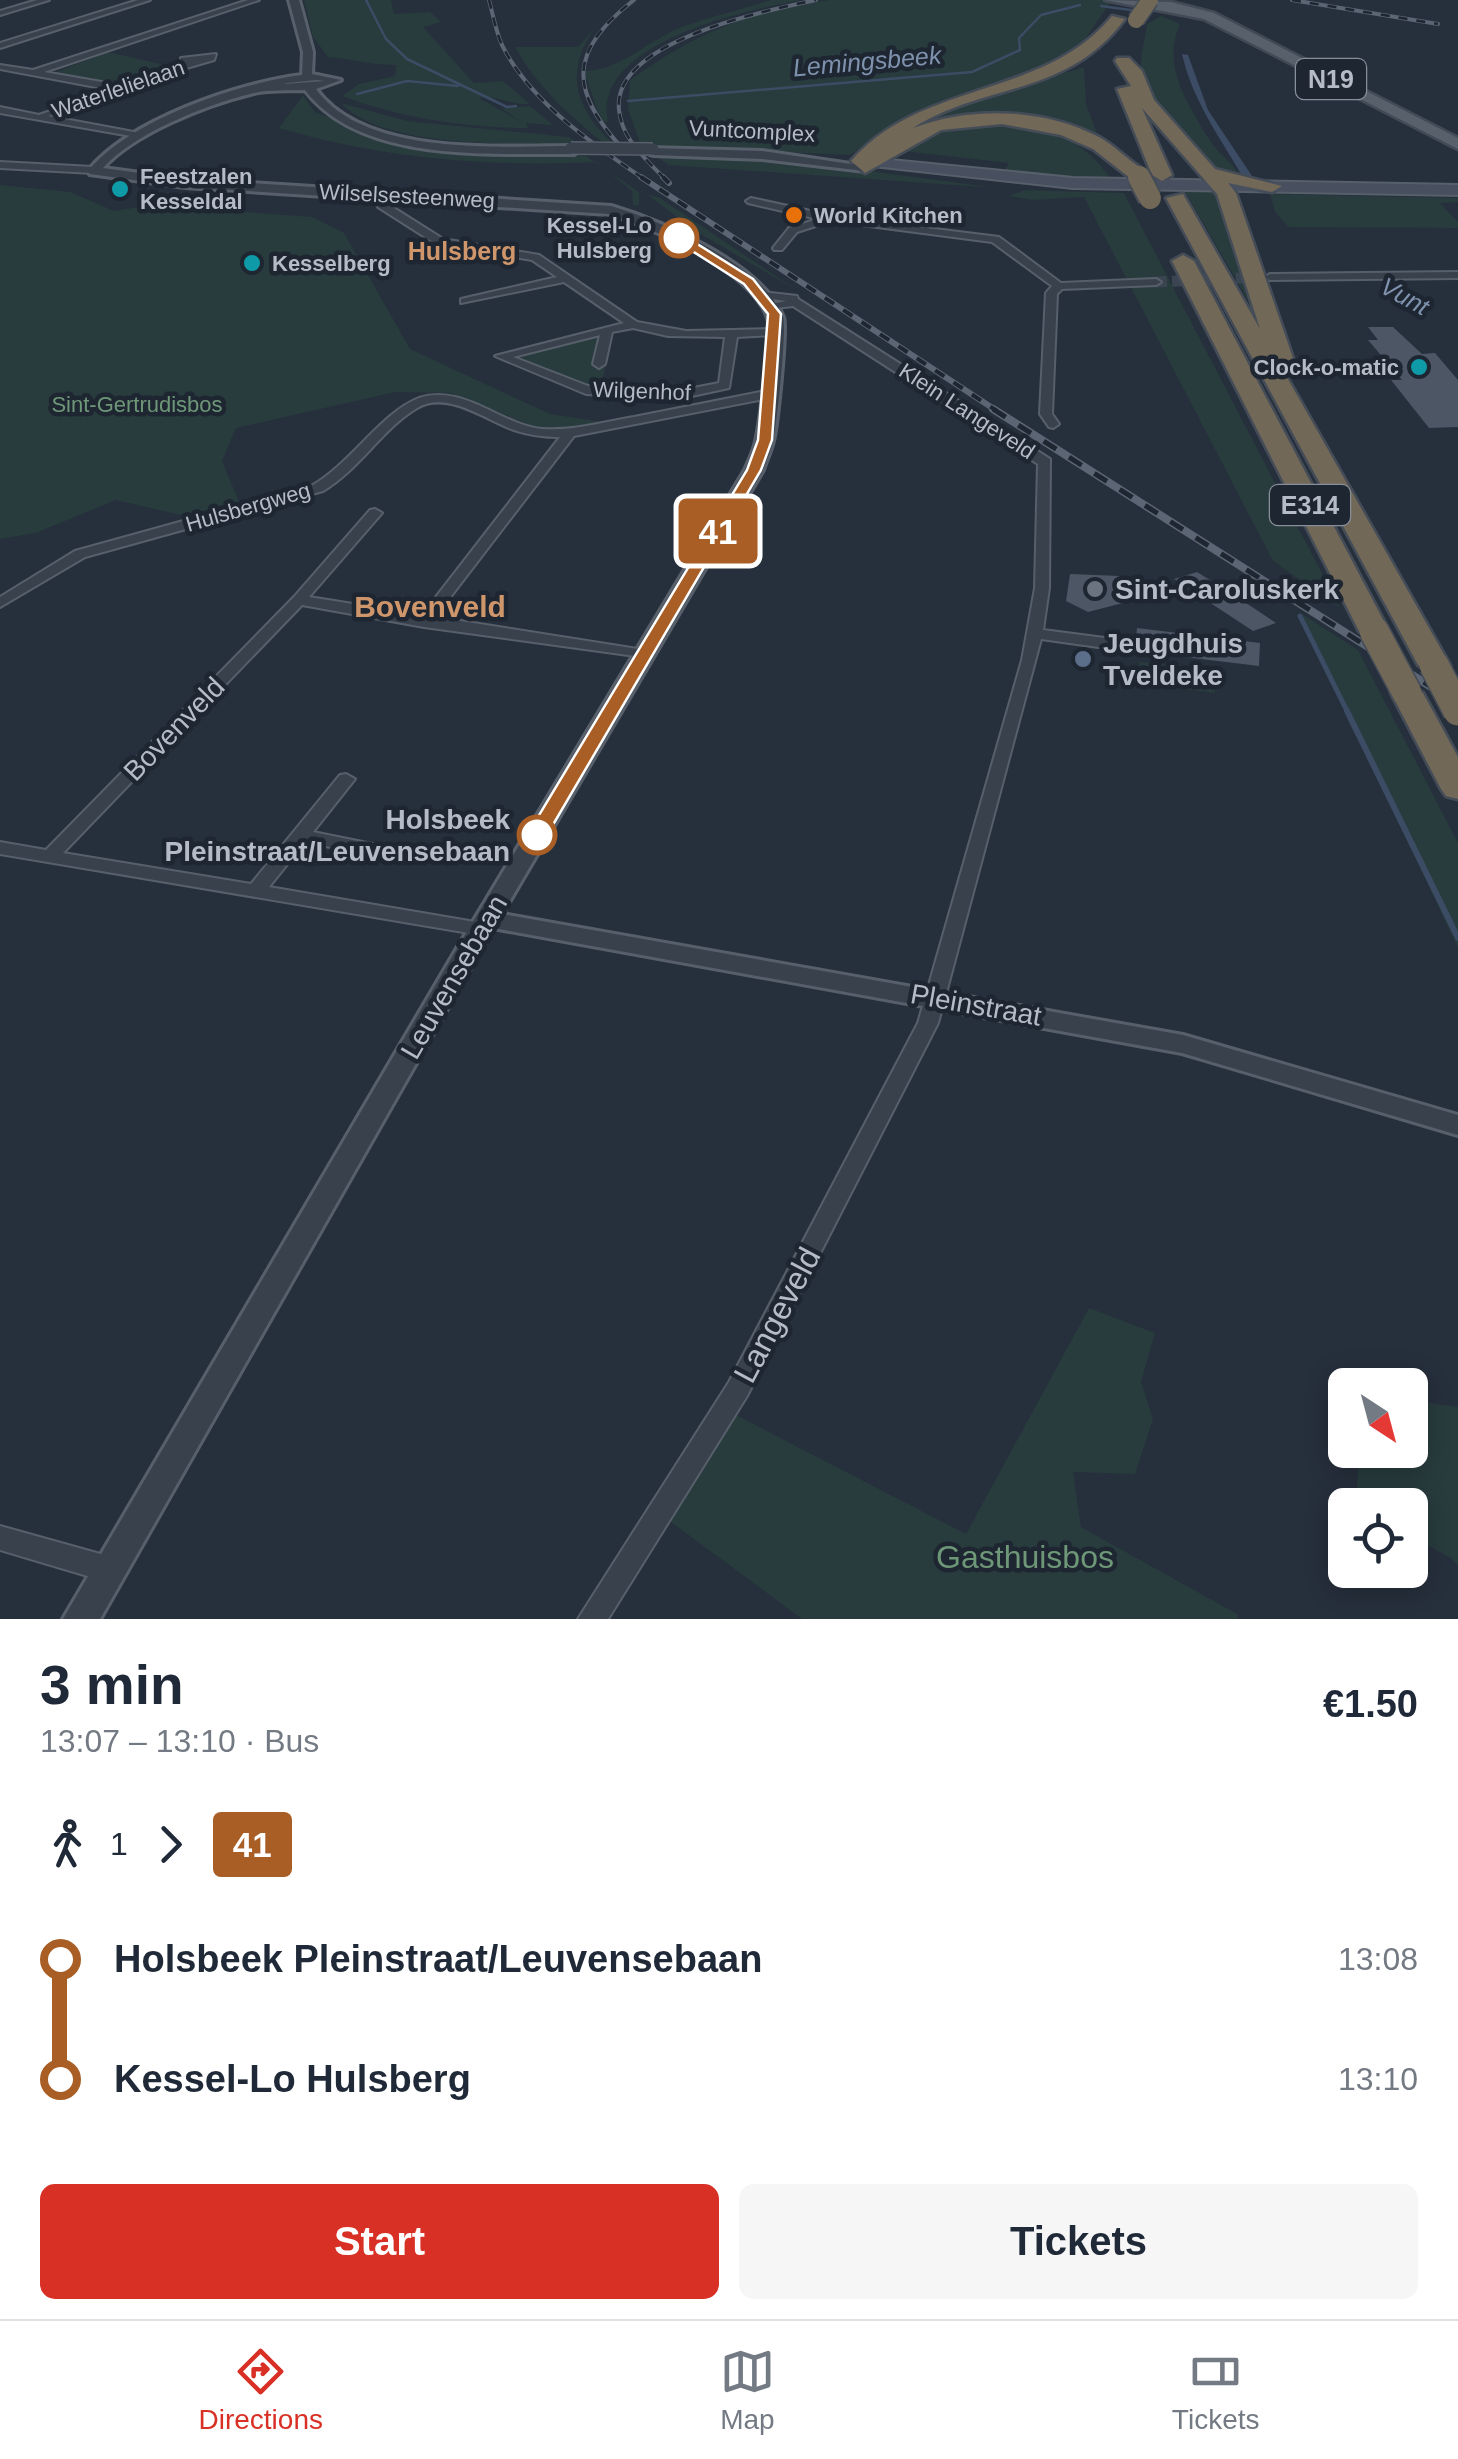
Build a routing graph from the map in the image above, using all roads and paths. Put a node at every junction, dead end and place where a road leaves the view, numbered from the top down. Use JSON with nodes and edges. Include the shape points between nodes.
{"nodes":[{"id":1,"x":45,"y":0,"type":"edge"},
{"id":2,"x":146,"y":0,"type":"edge"},
{"id":3,"x":255,"y":0,"type":"edge"},
{"id":4,"x":294,"y":0,"type":"edge"},
{"id":5,"x":1100,"y":0,"type":"edge"},
{"id":6,"x":1111,"y":0,"type":"edge"},
{"id":7,"x":1131,"y":0,"type":"edge"},
{"id":8,"x":1150,"y":0,"type":"edge"},
{"id":9,"x":1180,"y":8,"type":"junction"},
{"id":10,"x":0,"y":13,"type":"edge"},
{"id":11,"x":1113,"y":26,"type":"junction"},
{"id":12,"x":1128,"y":41,"type":"junction"},
{"id":13,"x":0,"y":46,"type":"edge"},
{"id":14,"x":308,"y":52,"type":"junction"},
{"id":15,"x":193,"y":64,"type":"dead end"},
{"id":16,"x":0,"y":66,"type":"edge"},
{"id":17,"x":1100,"y":72,"type":"dead end"},
{"id":18,"x":33,"y":73,"type":"junction"},
{"id":19,"x":323,"y":80,"type":"junction"},
{"id":20,"x":301,"y":82,"type":"junction"},
{"id":21,"x":112,"y":87,"type":"junction"},
{"id":22,"x":0,"y":110,"type":"edge"},
{"id":23,"x":43,"y":115,"type":"junction"},
{"id":24,"x":1118,"y":132,"type":"dead end"},
{"id":25,"x":139,"y":136,"type":"junction"},
{"id":26,"x":1458,"y":144,"type":"edge"},
{"id":27,"x":572,"y":149,"type":"junction"},
{"id":28,"x":868,"y":164,"type":"junction"},
{"id":29,"x":0,"y":165,"type":"edge"},
{"id":30,"x":93,"y":170,"type":"junction"},
{"id":31,"x":1137,"y":174,"type":"junction"},
{"id":32,"x":1213,"y":183,"type":"junction"},
{"id":33,"x":1272,"y":186,"type":"joint"},
{"id":34,"x":1458,"y":192,"type":"edge"},
{"id":35,"x":1177,"y":194,"type":"junction"},
{"id":36,"x":384,"y":195,"type":"junction"},
{"id":37,"x":751,"y":201,"type":"dead end"},
{"id":38,"x":1154,"y":206,"type":"dead end"},
{"id":39,"x":831,"y":218,"type":"junction"},
{"id":40,"x":778,"y":248,"type":"dead end"},
{"id":41,"x":1176,"y":248,"type":"dead end"},
{"id":42,"x":1458,"y":275,"type":"edge"},
{"id":43,"x":1270,"y":277,"type":"tunnel mouth"},
{"id":44,"x":568,"y":278,"type":"junction"},
{"id":45,"x":1156,"y":282,"type":"tunnel mouth"},
{"id":46,"x":1059,"y":286,"type":"junction"},
{"id":47,"x":464,"y":301,"type":"dead end"},
{"id":48,"x":771,"y":313,"type":"junction"},
{"id":49,"x":633,"y":324,"type":"junction"},
{"id":50,"x":607,"y":330,"type":"junction"},
{"id":51,"x":732,"y":332,"type":"junction"},
{"id":52,"x":599,"y":364,"type":"dead end"},
{"id":53,"x":770,"y":394,"type":"junction"},
{"id":54,"x":1284,"y":398,"type":"junction"},
{"id":55,"x":1053,"y":424,"type":"dead end"},
{"id":56,"x":570,"y":433,"type":"junction"},
{"id":57,"x":375,"y":513,"type":"dead end"},
{"id":58,"x":300,"y":600,"type":"junction"},
{"id":59,"x":0,"y":603,"type":"edge"},
{"id":60,"x":424,"y":622,"type":"junction"},
{"id":61,"x":1034,"y":634,"type":"junction"},
{"id":62,"x":1120,"y":645,"type":"dead end"},
{"id":63,"x":644,"y":655,"type":"junction"},
{"id":64,"x":1458,"y":711,"type":"edge"},
{"id":65,"x":346,"y":779,"type":"dead end"},
{"id":66,"x":1458,"y":789,"type":"edge"},
{"id":67,"x":300,"y":836,"type":"junction"},
{"id":68,"x":0,"y":848,"type":"edge"},
{"id":69,"x":401,"y":855,"type":"dead end"},
{"id":70,"x":49,"y":858,"type":"junction"},
{"id":71,"x":256,"y":891,"type":"junction"},
{"id":72,"x":484,"y":924,"type":"junction"},
{"id":73,"x":941,"y":986,"type":"junction"},
{"id":74,"x":1458,"y":1125,"type":"edge"},
{"id":75,"x":0,"y":1538,"type":"edge"},
{"id":76,"x":111,"y":1570,"type":"junction"},
{"id":77,"x":81,"y":1619,"type":"edge"},
{"id":78,"x":592,"y":1619,"type":"edge"}],
"edges":[{"from":1,"to":10,"type":"street"},
{"from":2,"to":13,"type":"street"},
{"from":3,"to":18,"type":"street"},
{"from":4,"to":14,"type":"street"},
{"from":5,"to":9,"type":"main road","number":"N19"},
{"from":6,"to":9,"type":"main road","number":"N19"},
{"from":7,"to":11,"type":"highway"},
{"from":8,"to":12,"type":"highway","bridge":true},
{"from":9,"to":26,"type":"main road","number":"N19","via":[[1209,16]]},
{"from":11,"to":17,"type":"highway"},
{"from":11,"to":28,"type":"highway","via":[[1071,66],[912,120]]},
{"from":12,"to":32,"type":"highway","via":[[1146,102]]},
{"from":12,"to":35,"type":"highway","number":"E314","via":[[1125,92]]},
{"from":14,"to":19,"type":"street","name":"Vuntcomplex"},
{"from":14,"to":20,"type":"street"},
{"from":15,"to":21,"type":"street","name":"Waterlelielaan"},
{"from":16,"to":18,"type":"street"},
{"from":18,"to":21,"type":"street"},
{"from":19,"to":20,"type":"street"},
{"from":19,"to":27,"type":"street","name":"Vuntcomplex","via":[[332,108],[391,133]]},
{"from":20,"to":25,"type":"street","via":[[247,91]]},
{"from":20,"to":27,"type":"street","name":"Vuntcomplex","via":[[330,112],[389,136]]},
{"from":21,"to":23,"type":"street","name":"Waterlelielaan","via":[[120,90]]},
{"from":22,"to":23,"type":"street"},
{"from":23,"to":25,"type":"street"},
{"from":24,"to":31,"type":"highway"},
{"from":25,"to":30,"type":"street"},
{"from":27,"to":28,"type":"street","name":"Vuntcomplex","bridge":true},
{"from":28,"to":31,"type":"highway","via":[[928,128],[998,121],[1088,138]]},
{"from":28,"to":32,"type":"main road","name":"Vuntcomplex","via":[[1025,181]]},
{"from":28,"to":35,"type":"main road","name":"Vuntcomplex","via":[[1009,184]]},
{"from":29,"to":30,"type":"street","name":"Wilselsesteenweg"},
{"from":30,"to":36,"type":"street","name":"Wilselsesteenweg","via":[[185,184]]},
{"from":31,"to":38,"type":"highway","bridge":true},
{"from":32,"to":33,"type":"highway"},
{"from":32,"to":34,"type":"main road","name":"Vuntcomplex"},
{"from":32,"to":35,"type":"main road","name":"Vuntcomplex"},
{"from":32,"to":54,"type":"highway","via":[[1284,370]]},
{"from":33,"to":34,"type":"main road","name":"Vuntcomplex"},
{"from":35,"to":54,"type":"highway","number":"E314"},
{"from":36,"to":44,"type":"street","via":[[382,205],[440,242],[450,259],[495,249],[534,256]]},
{"from":36,"to":48,"type":"street","name":"Wilselsesteenweg","via":[[576,205],[628,215],[739,274]]},
{"from":37,"to":39,"type":"street"},
{"from":39,"to":40,"type":"street","via":[[792,230]]},
{"from":39,"to":46,"type":"street","via":[[995,239]]},
{"from":41,"to":66,"type":"highway","number":"E314","bridge":true},
{"from":42,"to":43,"type":"street"},
{"from":44,"to":47,"type":"street"},
{"from":44,"to":49,"type":"street"},
{"from":45,"to":46,"type":"street"},
{"from":46,"to":55,"type":"street","name":"Klein Langeveld","via":[[1052,293],[1046,414]]},
{"from":48,"to":51,"type":"street"},
{"from":48,"to":53,"type":"street","name":"Leuvensebaan"},
{"from":48,"to":61,"type":"street","name":"Klein Langeveld","via":[[793,301],[1043,459],[1042,588]]},
{"from":49,"to":50,"type":"street","name":"Wilgenhof"},
{"from":49,"to":51,"type":"street","via":[[681,336]]},
{"from":50,"to":51,"type":"street","name":"Wilgenhof","via":[[501,356],[576,388],[690,395],[725,385]]},
{"from":50,"to":52,"type":"street","name":"Wilgenhof"},
{"from":53,"to":56,"type":"street","name":"Hulsbergweg"},
{"from":53,"to":63,"type":"street","name":"Leuvensebaan","via":[[754,470]]},
{"from":54,"to":64,"type":"highway","number":"E314","bridge":true},
{"from":56,"to":59,"type":"street","name":"Hulsbergweg","via":[[530,431],[452,401],[427,399],[318,488],[80,554]]},
{"from":56,"to":60,"type":"street"},
{"from":57,"to":58,"type":"street","name":"Bovenveld"},
{"from":58,"to":60,"type":"street"},
{"from":58,"to":70,"type":"street","name":"Bovenveld"},
{"from":60,"to":63,"type":"street"},
{"from":61,"to":62,"type":"street"},
{"from":61,"to":73,"type":"street","name":"Klein Langeveld"},
{"from":63,"to":72,"type":"street","name":"Leuvensebaan"},
{"from":65,"to":67,"type":"street"},
{"from":67,"to":69,"type":"street"},
{"from":67,"to":71,"type":"street"},
{"from":68,"to":70,"type":"street"},
{"from":70,"to":71,"type":"street"},
{"from":71,"to":72,"type":"street"},
{"from":72,"to":73,"type":"street","name":"Pleinstraat"},
{"from":72,"to":76,"type":"street","name":"Leuvensebaan"},
{"from":73,"to":74,"type":"street","name":"Pleinstraat","via":[[1184,1044]]},
{"from":73,"to":78,"type":"street","name":"Langeveld","via":[[854,1172],[738,1389]]},
{"from":75,"to":76,"type":"street"},
{"from":76,"to":77,"type":"street","name":"Leuvensebaan"}]}
